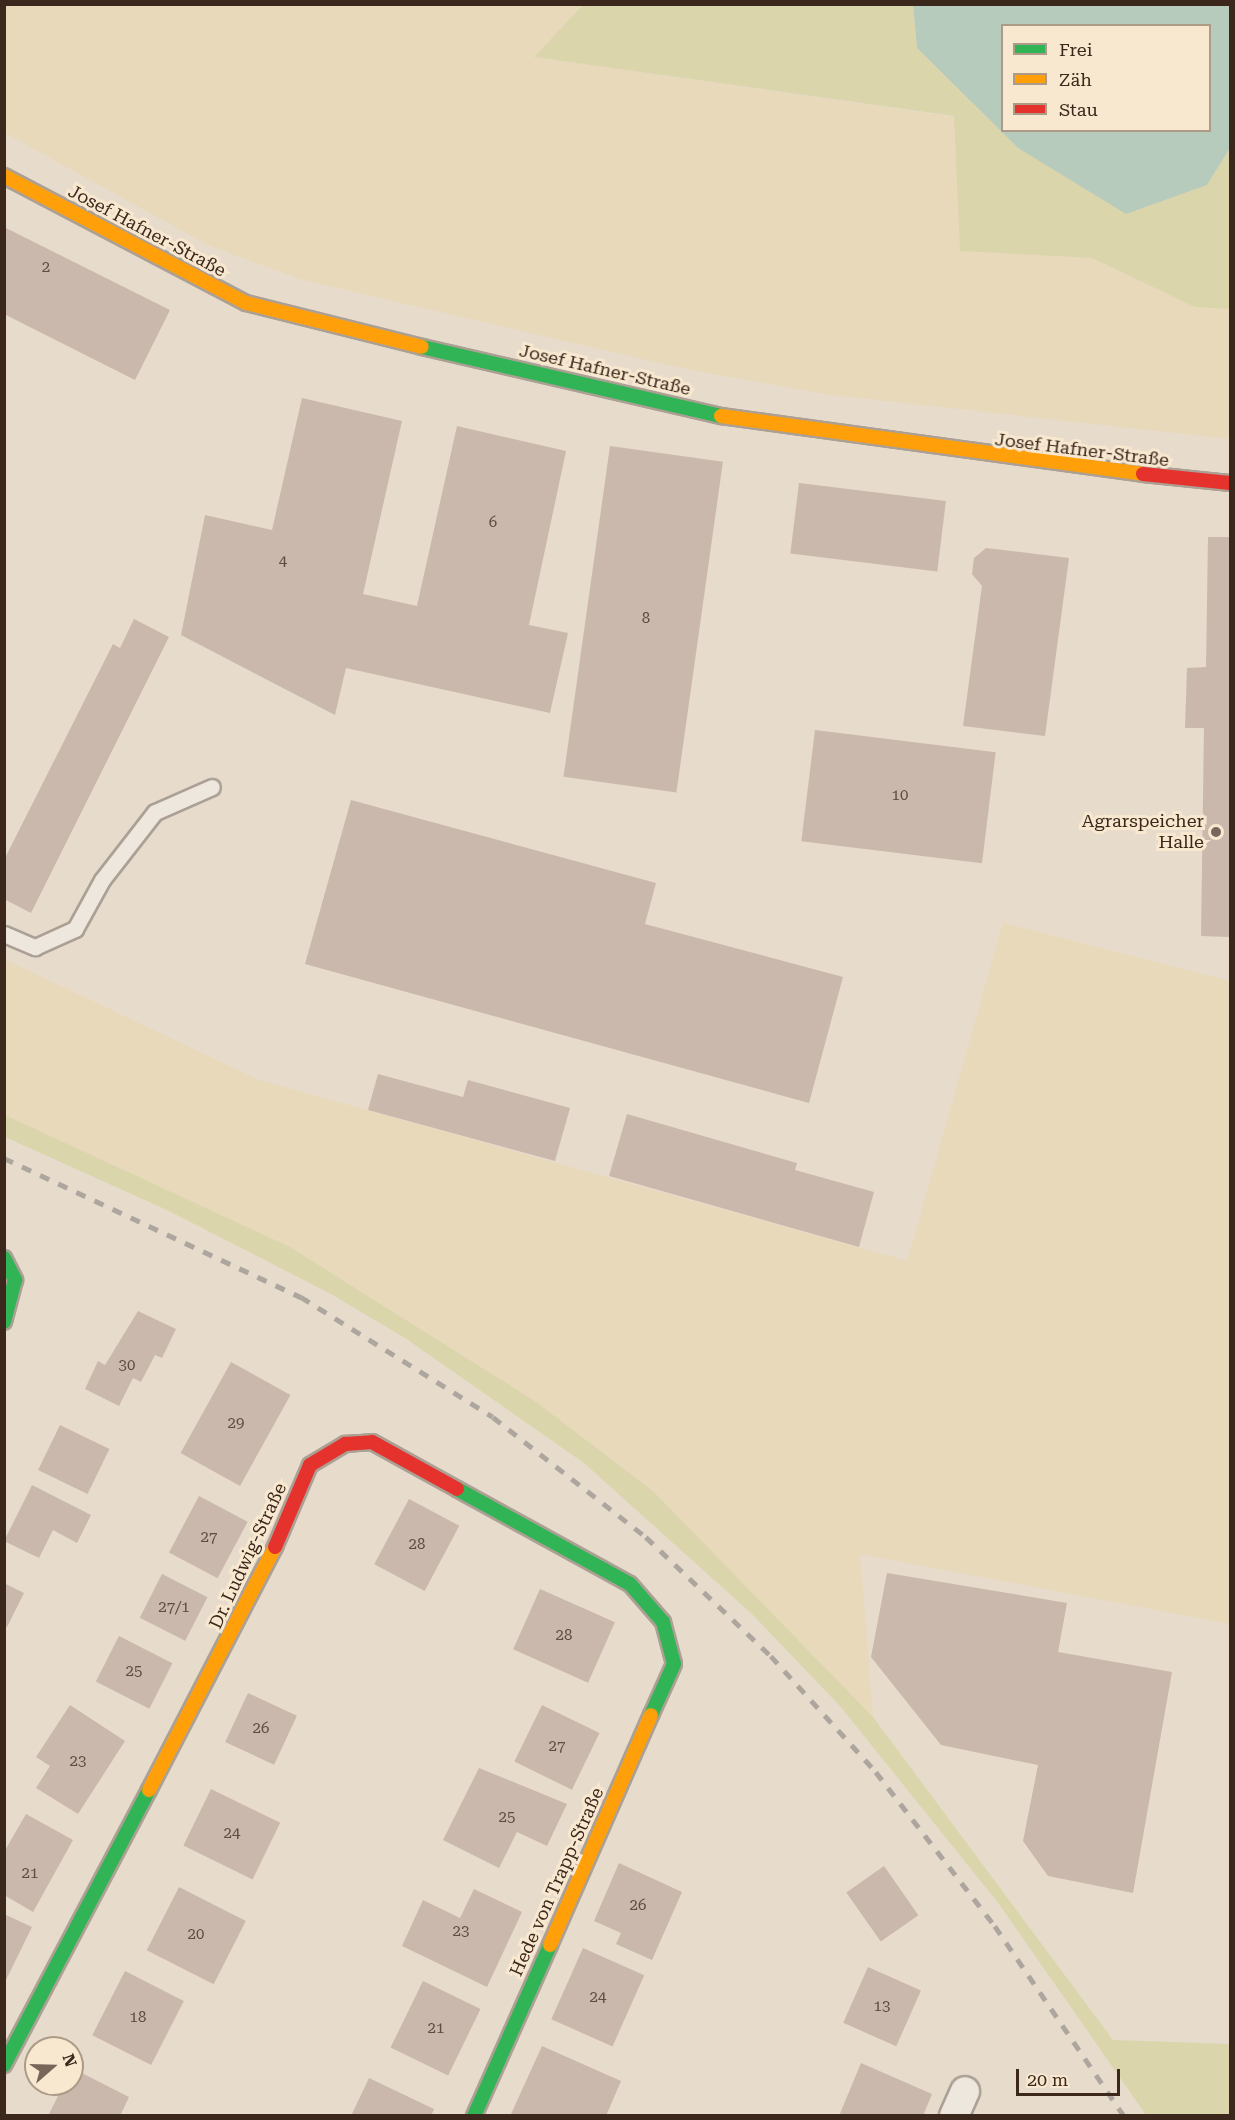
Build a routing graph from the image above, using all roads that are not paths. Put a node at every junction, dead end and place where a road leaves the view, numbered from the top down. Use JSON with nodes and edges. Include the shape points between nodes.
{"nodes":[{"id":1,"x":4,"y":176,"type":"edge"},
{"id":2,"x":1230,"y":483,"type":"edge"},
{"id":3,"x":212,"y":787,"type":"dead end"},
{"id":4,"x":4,"y":934,"type":"edge"},
{"id":5,"x":4,"y":1258,"type":"edge"},
{"id":6,"x":4,"y":1322,"type":"edge"},
{"id":7,"x":674,"y":1664,"type":"joint"},
{"id":8,"x":4,"y":2065,"type":"edge"},
{"id":9,"x":474,"y":2115,"type":"edge"}],
"edges":[{"from":1,"to":2,"type":"street","name":"Josef Hafner-Straße","via":[[236,298],[286,315],[724,417],[1017,461]]},
{"from":3,"to":4,"type":"lane","via":[[155,812],[102,880],[75,929],[35,947]]},
{"from":5,"to":6,"type":"street","via":[[15,1280]]},
{"from":7,"to":8,"type":"street","name":"Dr. Ludwig-Straße","via":[[663,1622],[630,1584],[372,1442],[345,1444],[325,1454],[310,1465],[261,1578]]},
{"from":7,"to":9,"type":"street","name":"Hede von Trapp-Straße"}]}
